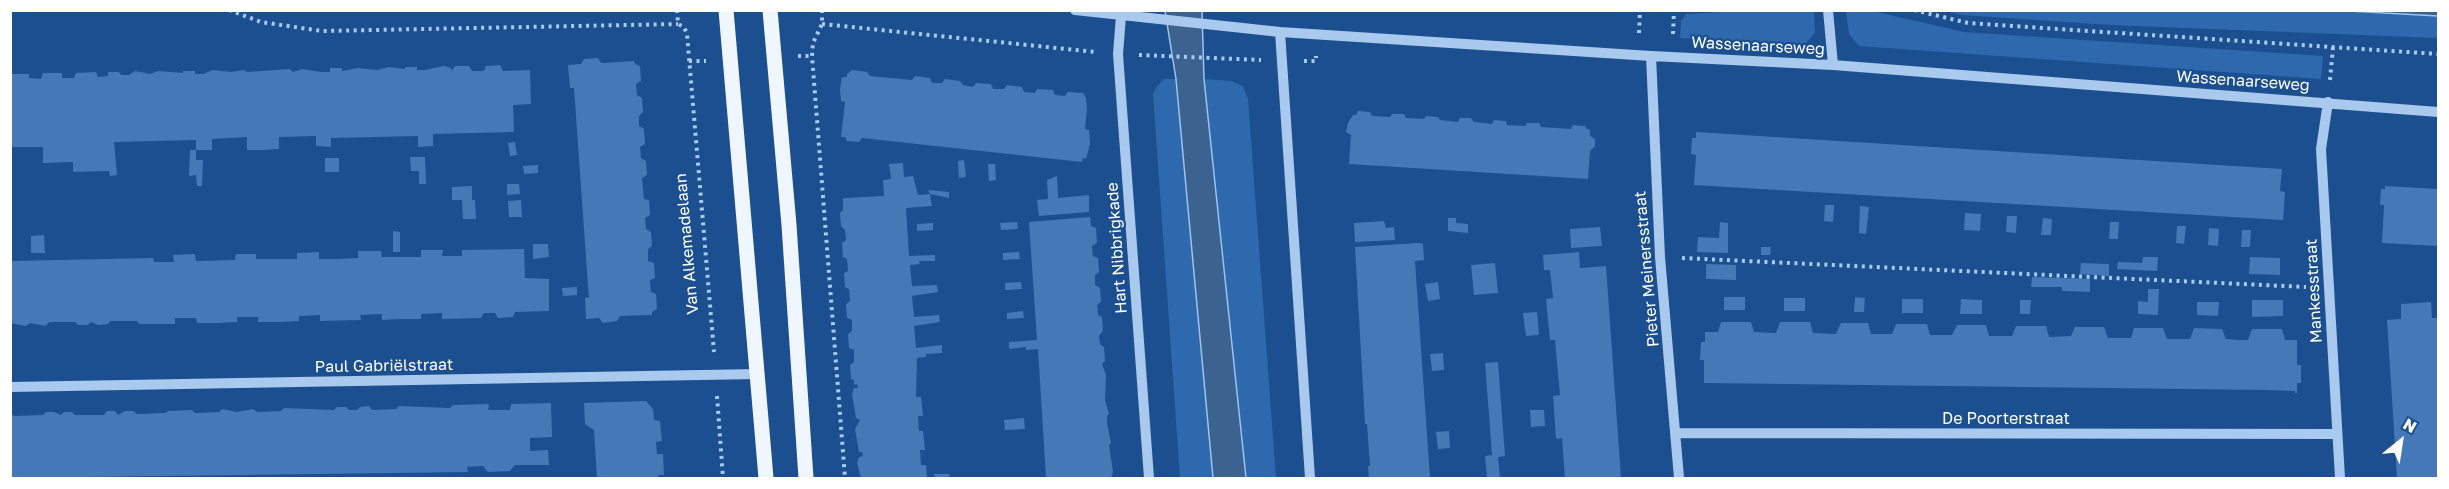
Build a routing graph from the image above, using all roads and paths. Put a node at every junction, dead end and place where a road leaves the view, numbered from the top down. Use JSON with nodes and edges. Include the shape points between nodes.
{"nodes":[{"id":1,"x":229,"y":10,"type":"edge"},
{"id":2,"x":677,"y":10,"type":"edge"},
{"id":3,"x":726,"y":10,"type":"edge"},
{"id":4,"x":770,"y":10,"type":"edge"},
{"id":5,"x":822,"y":10,"type":"edge"},
{"id":6,"x":1075,"y":10,"type":"edge"},
{"id":7,"x":1828,"y":10,"type":"edge"},
{"id":8,"x":1914,"y":10,"type":"edge"},
{"id":9,"x":1121,"y":15,"type":"junction"},
{"id":10,"x":678,"y":24,"type":"junction"},
{"id":11,"x":822,"y":24,"type":"junction"},
{"id":12,"x":1280,"y":32,"type":"junction"},
{"id":13,"x":2332,"y":47,"type":"junction"},
{"id":14,"x":1118,"y":54,"type":"junction"},
{"id":15,"x":2439,"y":54,"type":"edge"},
{"id":16,"x":1651,"y":56,"type":"junction"},
{"id":17,"x":1214,"y":59,"type":"dead end"},
{"id":18,"x":1833,"y":65,"type":"junction"},
{"id":19,"x":2328,"y":102,"type":"junction"},
{"id":20,"x":2439,"y":112,"type":"edge"},
{"id":21,"x":1660,"y":257,"type":"junction"},
{"id":22,"x":2328,"y":288,"type":"junction"},
{"id":23,"x":759,"y":374,"type":"junction"},
{"id":24,"x":716,"y":376,"type":"junction"},
{"id":25,"x":10,"y":387,"type":"edge"},
{"id":26,"x":1676,"y":433,"type":"junction"},
{"id":27,"x":2337,"y":434,"type":"junction"},
{"id":28,"x":723,"y":478,"type":"edge"},
{"id":29,"x":766,"y":478,"type":"edge"},
{"id":30,"x":806,"y":478,"type":"edge"},
{"id":31,"x":844,"y":478,"type":"edge"},
{"id":32,"x":1149,"y":478,"type":"edge"},
{"id":33,"x":1310,"y":478,"type":"edge"},
{"id":34,"x":1679,"y":478,"type":"edge"},
{"id":35,"x":2340,"y":478,"type":"edge"}],
"edges":[{"from":1,"to":10,"type":"path","via":[[261,22],[322,31]]},
{"from":2,"to":10,"type":"path","name":"Van Alkemadelaan"},
{"from":3,"to":23,"type":"main road"},
{"from":4,"to":30,"type":"main road"},
{"from":5,"to":11,"type":"path"},
{"from":6,"to":9,"type":"street","name":"Wassenaarseweg"},
{"from":7,"to":18,"type":"street"},
{"from":8,"to":13,"type":"path","via":[[1968,23]]},
{"from":9,"to":12,"type":"street","name":"Wassenaarseweg"},
{"from":9,"to":14,"type":"street","name":"Hart Nibbrigkade"},
{"from":10,"to":24,"type":"path","name":"Van Alkemadelaan","via":[[687,34]]},
{"from":11,"to":14,"type":"path"},
{"from":11,"to":31,"type":"path","via":[[812,56]]},
{"from":12,"to":16,"type":"street","name":"Wassenaarseweg"},
{"from":12,"to":33,"type":"street"},
{"from":13,"to":15,"type":"path"},
{"from":13,"to":19,"type":"path"},
{"from":14,"to":17,"type":"path"},
{"from":14,"to":32,"type":"street","name":"Hart Nibbrigkade"},
{"from":16,"to":18,"type":"street","name":"Wassenaarseweg"},
{"from":16,"to":21,"type":"street","name":"Pieter Meinersstraat"},
{"from":18,"to":19,"type":"street","name":"Wassenaarseweg"},
{"from":19,"to":20,"type":"street","name":"Wassenaarseweg"},
{"from":19,"to":22,"type":"street","name":"Mankesstraat","via":[[2321,149]]},
{"from":21,"to":22,"type":"path"},
{"from":21,"to":26,"type":"street","name":"Pieter Meinersstraat"},
{"from":22,"to":27,"type":"street","name":"Mankesstraat"},
{"from":23,"to":24,"type":"street","name":"Paul Gabriëlstraat"},
{"from":23,"to":29,"type":"main road"},
{"from":24,"to":25,"type":"street","name":"Paul Gabriëlstraat"},
{"from":24,"to":28,"type":"path","name":"Van Alkemadelaan"},
{"from":26,"to":27,"type":"street","name":"De Poorterstraat"},
{"from":26,"to":34,"type":"street","name":"Pieter Meinersstraat"},
{"from":27,"to":35,"type":"street","name":"Mankesstraat"}]}
